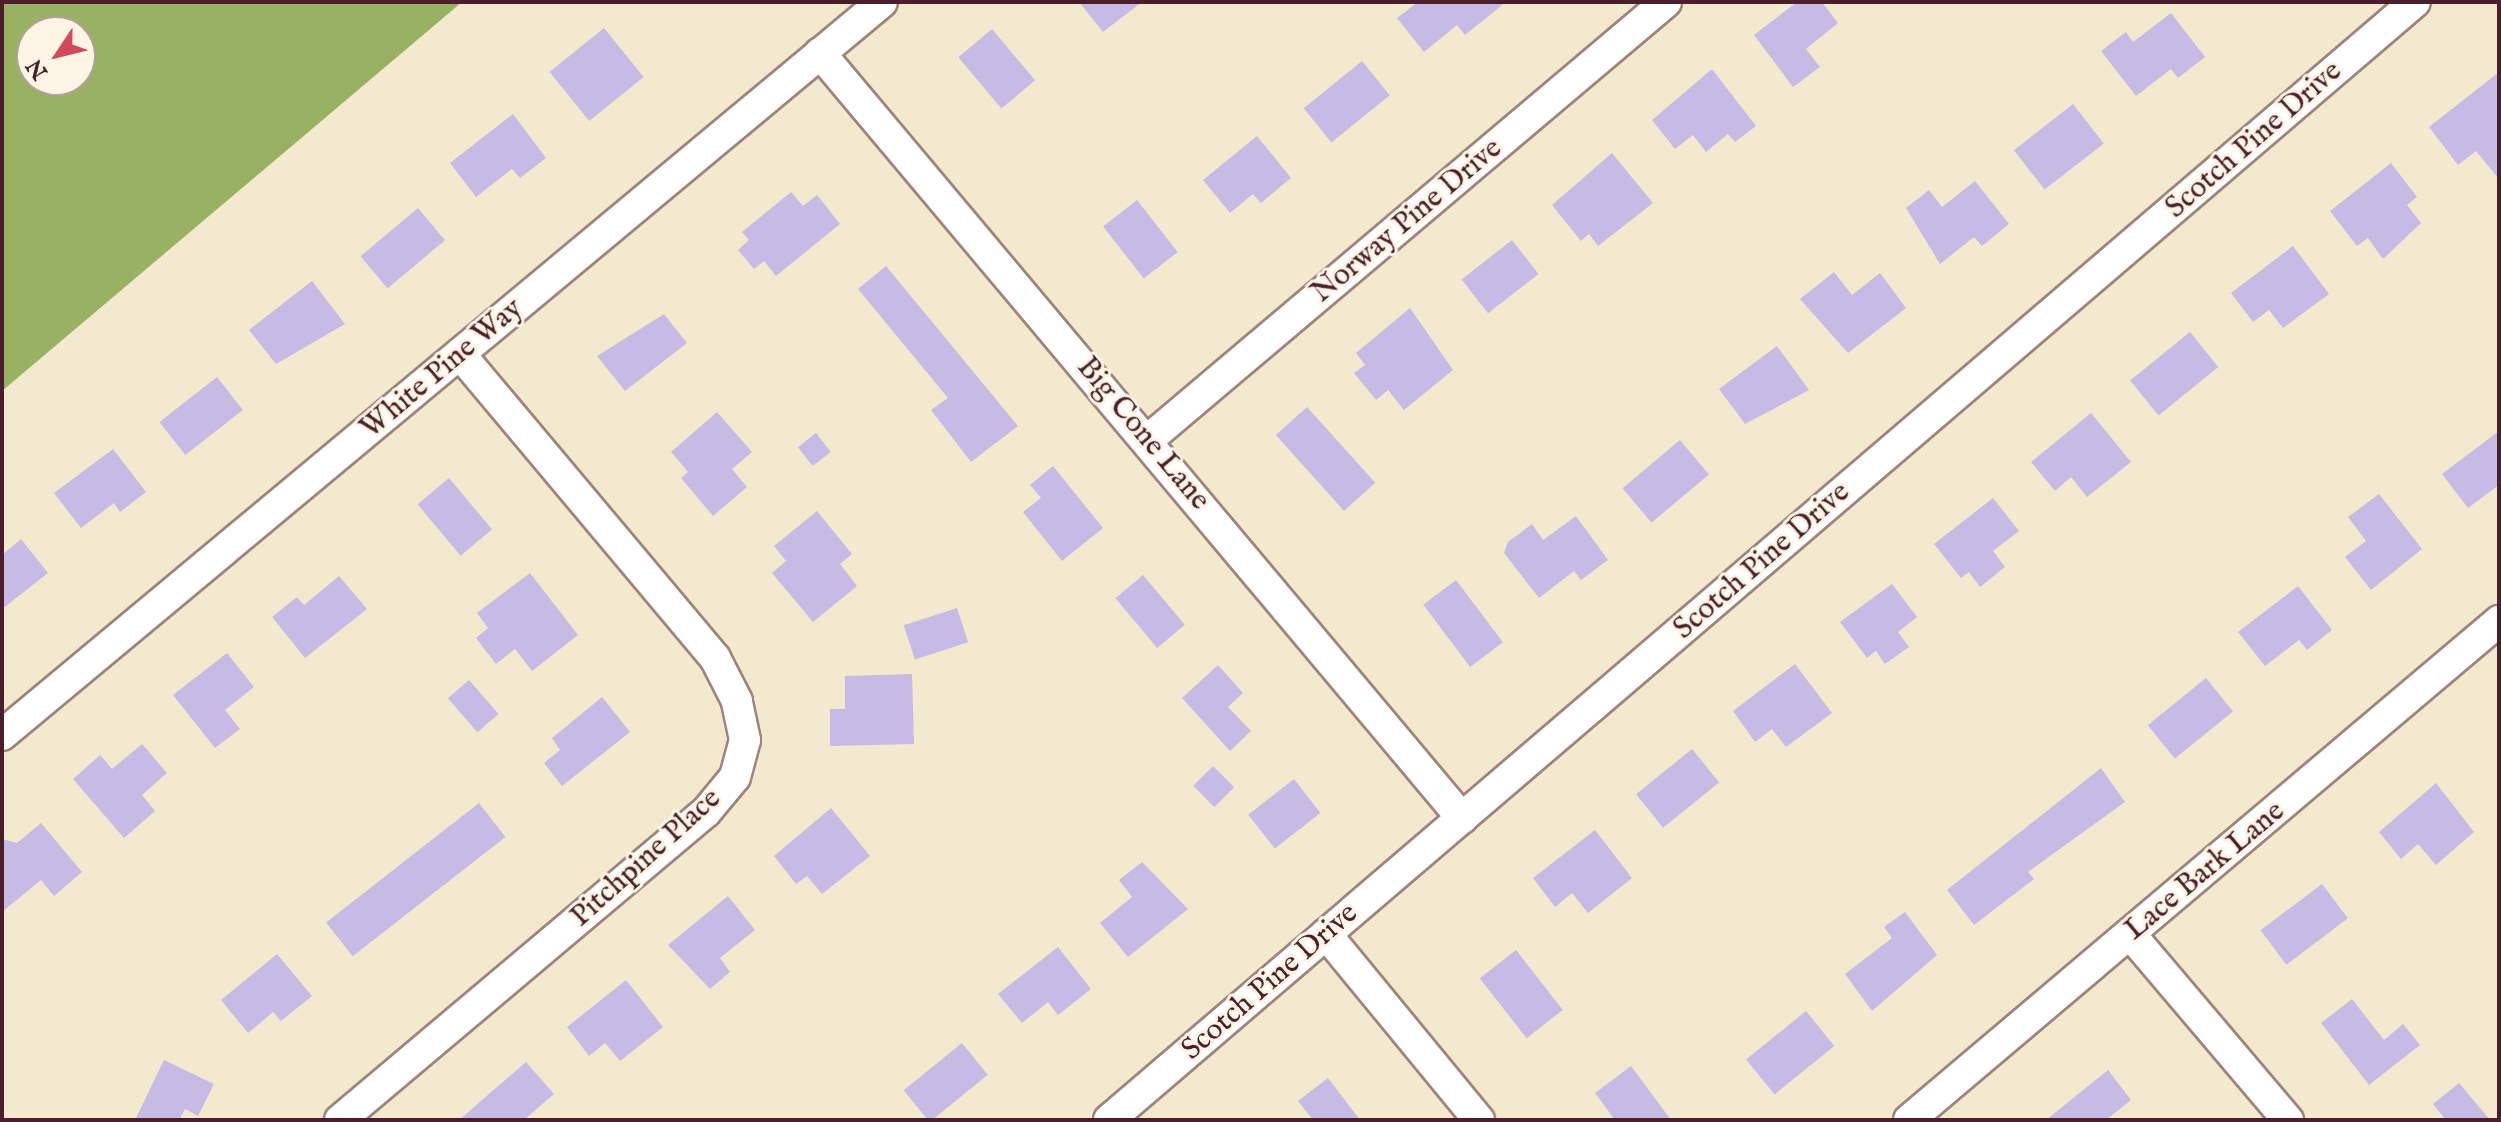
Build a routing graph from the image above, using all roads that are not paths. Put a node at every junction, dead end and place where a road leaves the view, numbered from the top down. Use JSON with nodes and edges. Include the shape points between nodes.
{"nodes":[{"id":1,"x":882,"y":2,"type":"edge"},
{"id":2,"x":1666,"y":2,"type":"edge"},
{"id":3,"x":2415,"y":2,"type":"edge"},
{"id":4,"x":820,"y":53,"type":"junction"},
{"id":5,"x":460,"y":354,"type":"junction"},
{"id":6,"x":1149,"y":439,"type":"junction"},
{"id":7,"x":2499,"y":621,"type":"edge"},
{"id":8,"x":2,"y":735,"type":"edge"},
{"id":9,"x":1462,"y":818,"type":"junction"},
{"id":10,"x":1326,"y":934,"type":"junction"},
{"id":11,"x":2131,"y":935,"type":"junction"},
{"id":12,"x":340,"y":1120,"type":"edge"},
{"id":13,"x":1109,"y":1120,"type":"edge"},
{"id":14,"x":1479,"y":1120,"type":"edge"},
{"id":15,"x":1909,"y":1120,"type":"edge"},
{"id":16,"x":2288,"y":1120,"type":"edge"}],
"edges":[{"from":1,"to":4,"type":"street","name":"White Pine Way"},
{"from":2,"to":6,"type":"street","name":"Norway Pine Drive"},
{"from":3,"to":9,"type":"street","name":"Scotch Pine Drive"},
{"from":4,"to":5,"type":"street","name":"White Pine Way"},
{"from":4,"to":6,"type":"street","name":"Big Cone Lane"},
{"from":5,"to":8,"type":"street","name":"White Pine Way"},
{"from":5,"to":12,"type":"street","name":"Pitchpine Place","via":[[715,658],[737,701],[745,740],[735,777],[706,812]]},
{"from":6,"to":9,"type":"street","name":"Big Cone Lane"},
{"from":7,"to":11,"type":"street","name":"Lace Bark Lane"},
{"from":9,"to":10,"type":"street","name":"Scotch Pine Drive"},
{"from":10,"to":13,"type":"street","name":"Scotch Pine Drive"},
{"from":10,"to":14,"type":"street"},
{"from":11,"to":15,"type":"street","name":"Lace Bark Lane"},
{"from":11,"to":16,"type":"street"}]}
